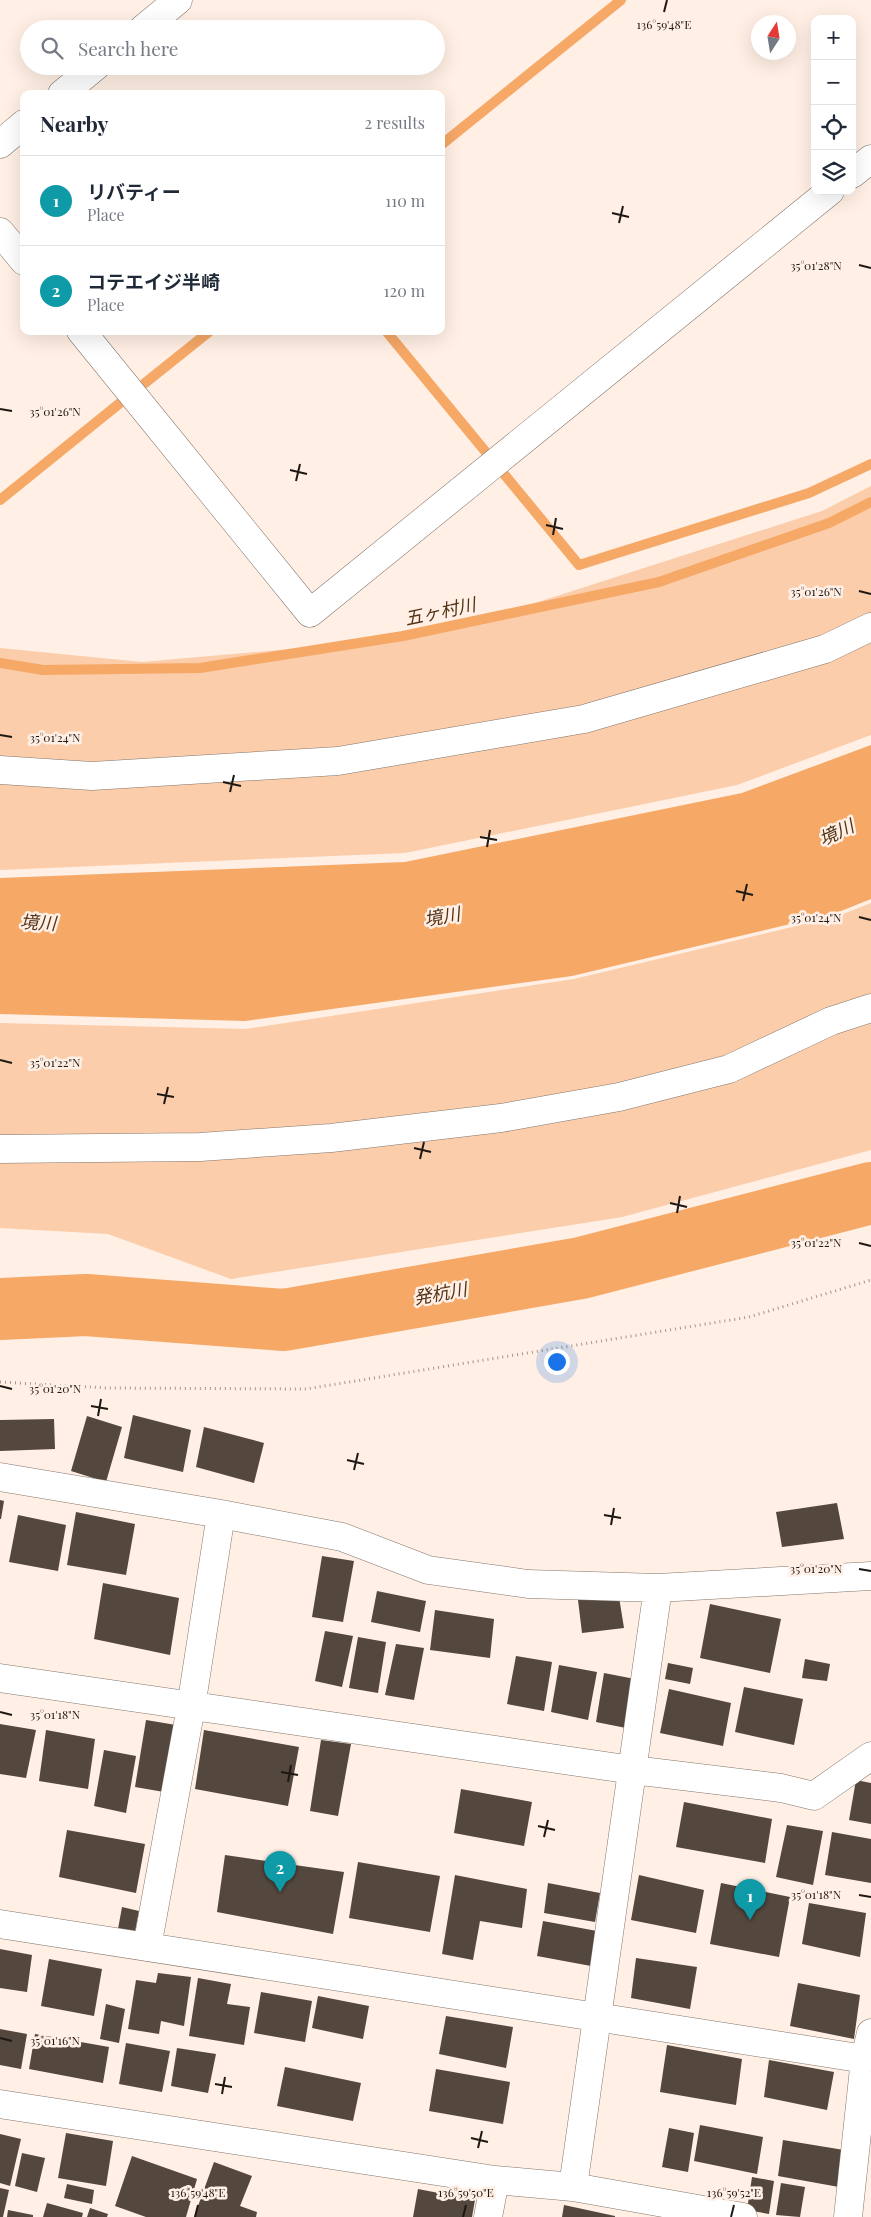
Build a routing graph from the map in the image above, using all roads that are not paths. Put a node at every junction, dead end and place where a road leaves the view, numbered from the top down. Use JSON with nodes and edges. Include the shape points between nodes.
{"nodes":[{"id":1,"x":178,"y":0,"type":"edge"},
{"id":2,"x":154,"y":20,"type":"edge"},
{"id":3,"x":85,"y":75,"type":"edge"},
{"id":4,"x":67,"y":90,"type":"edge"},
{"id":5,"x":20,"y":127,"type":"edge"},
{"id":6,"x":0,"y":144,"type":"edge"},
{"id":7,"x":871,"y":158,"type":"edge"},
{"id":8,"x":856,"y":171,"type":"edge"},
{"id":9,"x":825,"y":195,"type":"edge"},
{"id":10,"x":0,"y":232,"type":"edge"},
{"id":11,"x":20,"y":256,"type":"edge"},
{"id":12,"x":84,"y":335,"type":"edge"},
{"id":13,"x":871,"y":627,"type":"edge"},
{"id":14,"x":0,"y":770,"type":"edge"},
{"id":15,"x":871,"y":1008,"type":"edge"},
{"id":16,"x":0,"y":1149,"type":"edge"},
{"id":17,"x":0,"y":1477,"type":"edge"},
{"id":18,"x":222,"y":1514,"type":"junction"},
{"id":19,"x":871,"y":1576,"type":"edge"},
{"id":20,"x":658,"y":1588,"type":"junction"},
{"id":21,"x":0,"y":1678,"type":"edge"},
{"id":22,"x":192,"y":1708,"type":"junction"},
{"id":23,"x":871,"y":1756,"type":"edge"},
{"id":24,"x":633,"y":1770,"type":"junction"},
{"id":25,"x":0,"y":1924,"type":"edge"},
{"id":26,"x":147,"y":1947,"type":"junction"},
{"id":27,"x":598,"y":2017,"type":"junction"},
{"id":28,"x":871,"y":2033,"type":"edge"},
{"id":29,"x":865,"y":2060,"type":"junction"},
{"id":30,"x":0,"y":2104,"type":"edge"},
{"id":31,"x":495,"y":2180,"type":"junction"},
{"id":32,"x":573,"y":2187,"type":"junction"},
{"id":33,"x":488,"y":2217,"type":"edge"},
{"id":34,"x":744,"y":2217,"type":"edge"},
{"id":35,"x":848,"y":2217,"type":"edge"}],
"edges":[{"from":1,"to":2,"type":"street"},
{"from":3,"to":4,"type":"street"},
{"from":5,"to":6,"type":"street"},
{"from":7,"to":8,"type":"street"},
{"from":9,"to":12,"type":"street","via":[[310,613]]},
{"from":10,"to":11,"type":"street"},
{"from":13,"to":14,"type":"street","via":[[825,648],[584,719],[338,762],[92,776]]},
{"from":15,"to":16,"type":"street","via":[[831,1021],[729,1069],[619,1097],[501,1118],[331,1138],[200,1147]]},
{"from":17,"to":18,"type":"street"},
{"from":18,"to":20,"type":"street","via":[[342,1536],[428,1570],[528,1584]]},
{"from":18,"to":22,"type":"street"},
{"from":19,"to":20,"type":"street"},
{"from":20,"to":24,"type":"street"},
{"from":21,"to":22,"type":"street"},
{"from":22,"to":24,"type":"street"},
{"from":22,"to":26,"type":"street"},
{"from":23,"to":24,"type":"street","via":[[814,1796],[781,1788]]},
{"from":24,"to":27,"type":"street"},
{"from":25,"to":26,"type":"street"},
{"from":26,"to":27,"type":"street"},
{"from":27,"to":29,"type":"street"},
{"from":27,"to":32,"type":"street"},
{"from":28,"to":29,"type":"street"},
{"from":29,"to":35,"type":"street"},
{"from":30,"to":31,"type":"street"},
{"from":31,"to":32,"type":"street"},
{"from":31,"to":33,"type":"street"},
{"from":32,"to":34,"type":"street"}]}
